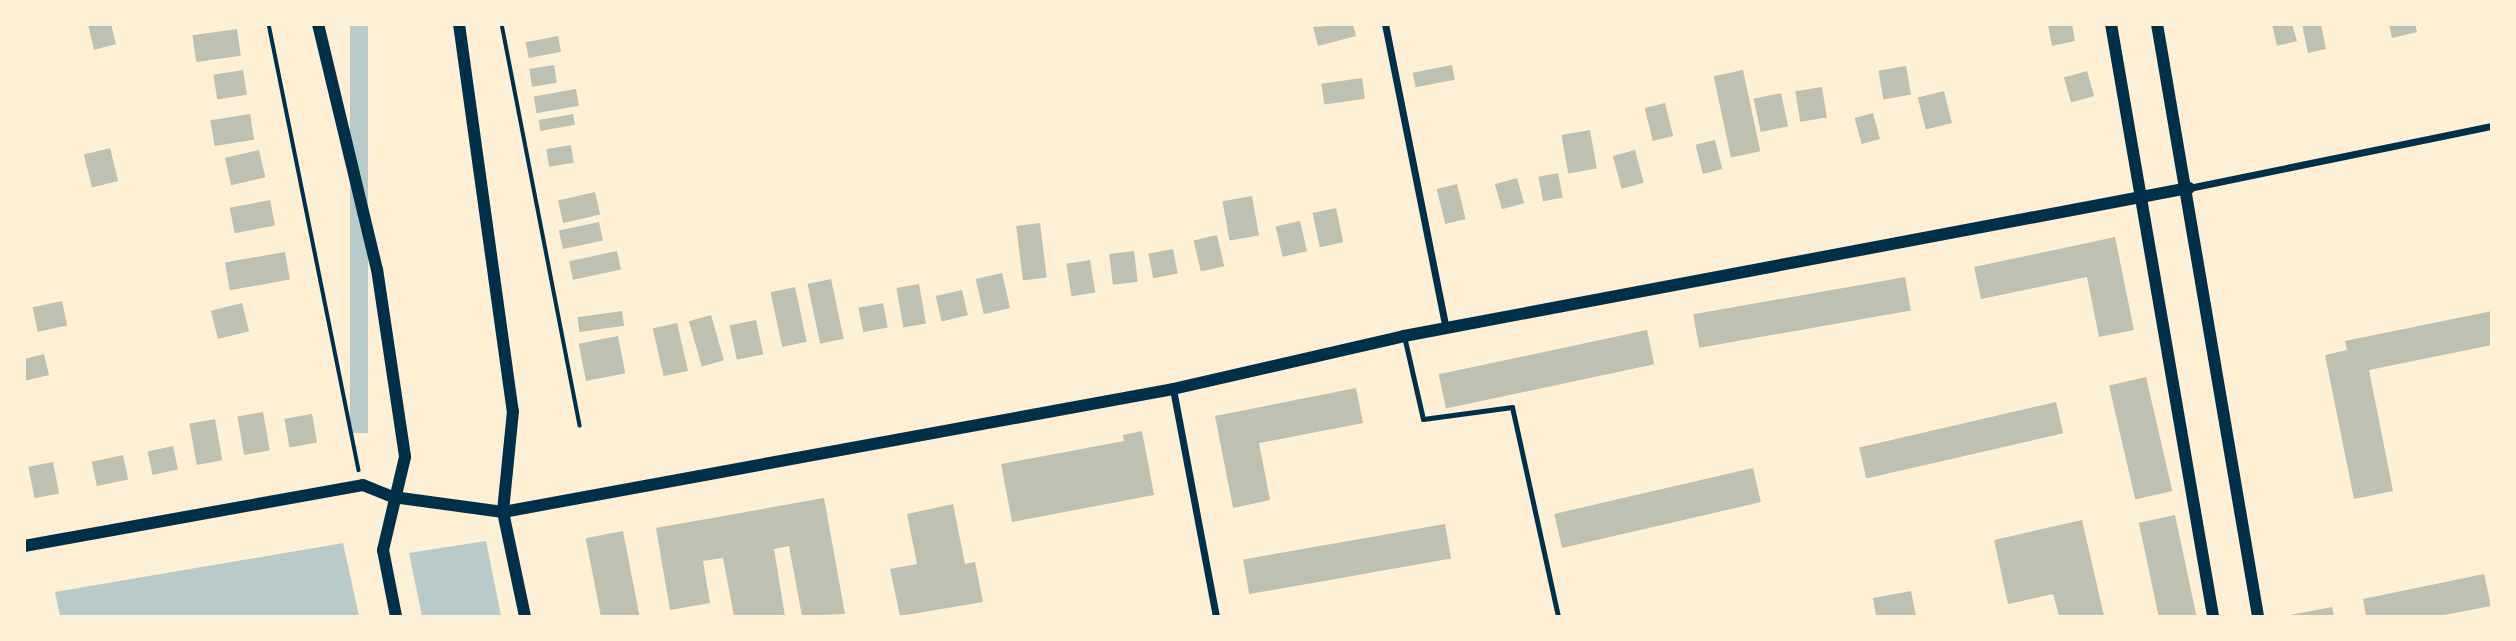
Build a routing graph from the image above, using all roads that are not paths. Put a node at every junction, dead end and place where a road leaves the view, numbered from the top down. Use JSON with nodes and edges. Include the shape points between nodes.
{"nodes":[{"id":1,"x":318,"y":24,"type":"edge"},
{"id":2,"x":459,"y":24,"type":"edge"},
{"id":3,"x":1385,"y":24,"type":"edge"},
{"id":4,"x":2111,"y":24,"type":"edge"},
{"id":5,"x":2157,"y":24,"type":"edge"},
{"id":6,"x":2491,"y":126,"type":"edge"},
{"id":7,"x":2189,"y":188,"type":"junction"},
{"id":8,"x":2142,"y":196,"type":"junction"},
{"id":9,"x":1446,"y":328,"type":"junction"},
{"id":10,"x":1405,"y":336,"type":"junction"},
{"id":11,"x":1173,"y":389,"type":"junction"},
{"id":12,"x":393,"y":497,"type":"junction"},
{"id":13,"x":503,"y":512,"type":"junction"},
{"id":14,"x":24,"y":546,"type":"edge"},
{"id":15,"x":396,"y":617,"type":"edge"},
{"id":16,"x":525,"y":617,"type":"edge"},
{"id":17,"x":1216,"y":617,"type":"edge"},
{"id":18,"x":1558,"y":617,"type":"edge"},
{"id":19,"x":2213,"y":617,"type":"edge"},
{"id":20,"x":2258,"y":617,"type":"edge"}],
"edges":[{"from":1,"to":12,"type":"street","via":[[377,269],[405,457]]},
{"from":2,"to":13,"type":"street","via":[[513,411]]},
{"from":3,"to":9,"type":"street"},
{"from":4,"to":8,"type":"street"},
{"from":5,"to":7,"type":"street"},
{"from":6,"to":7,"type":"street"},
{"from":7,"to":8,"type":"street"},
{"from":7,"to":20,"type":"street"},
{"from":8,"to":9,"type":"street"},
{"from":8,"to":19,"type":"street"},
{"from":9,"to":10,"type":"street"},
{"from":10,"to":11,"type":"street"},
{"from":10,"to":18,"type":"lane","via":[[1423,419],[1512,407]]},
{"from":11,"to":13,"type":"street"},
{"from":11,"to":17,"type":"street"},
{"from":12,"to":13,"type":"street"},
{"from":12,"to":14,"type":"street","via":[[363,485]]},
{"from":12,"to":15,"type":"street","via":[[383,550]]},
{"from":13,"to":16,"type":"street"}]}
